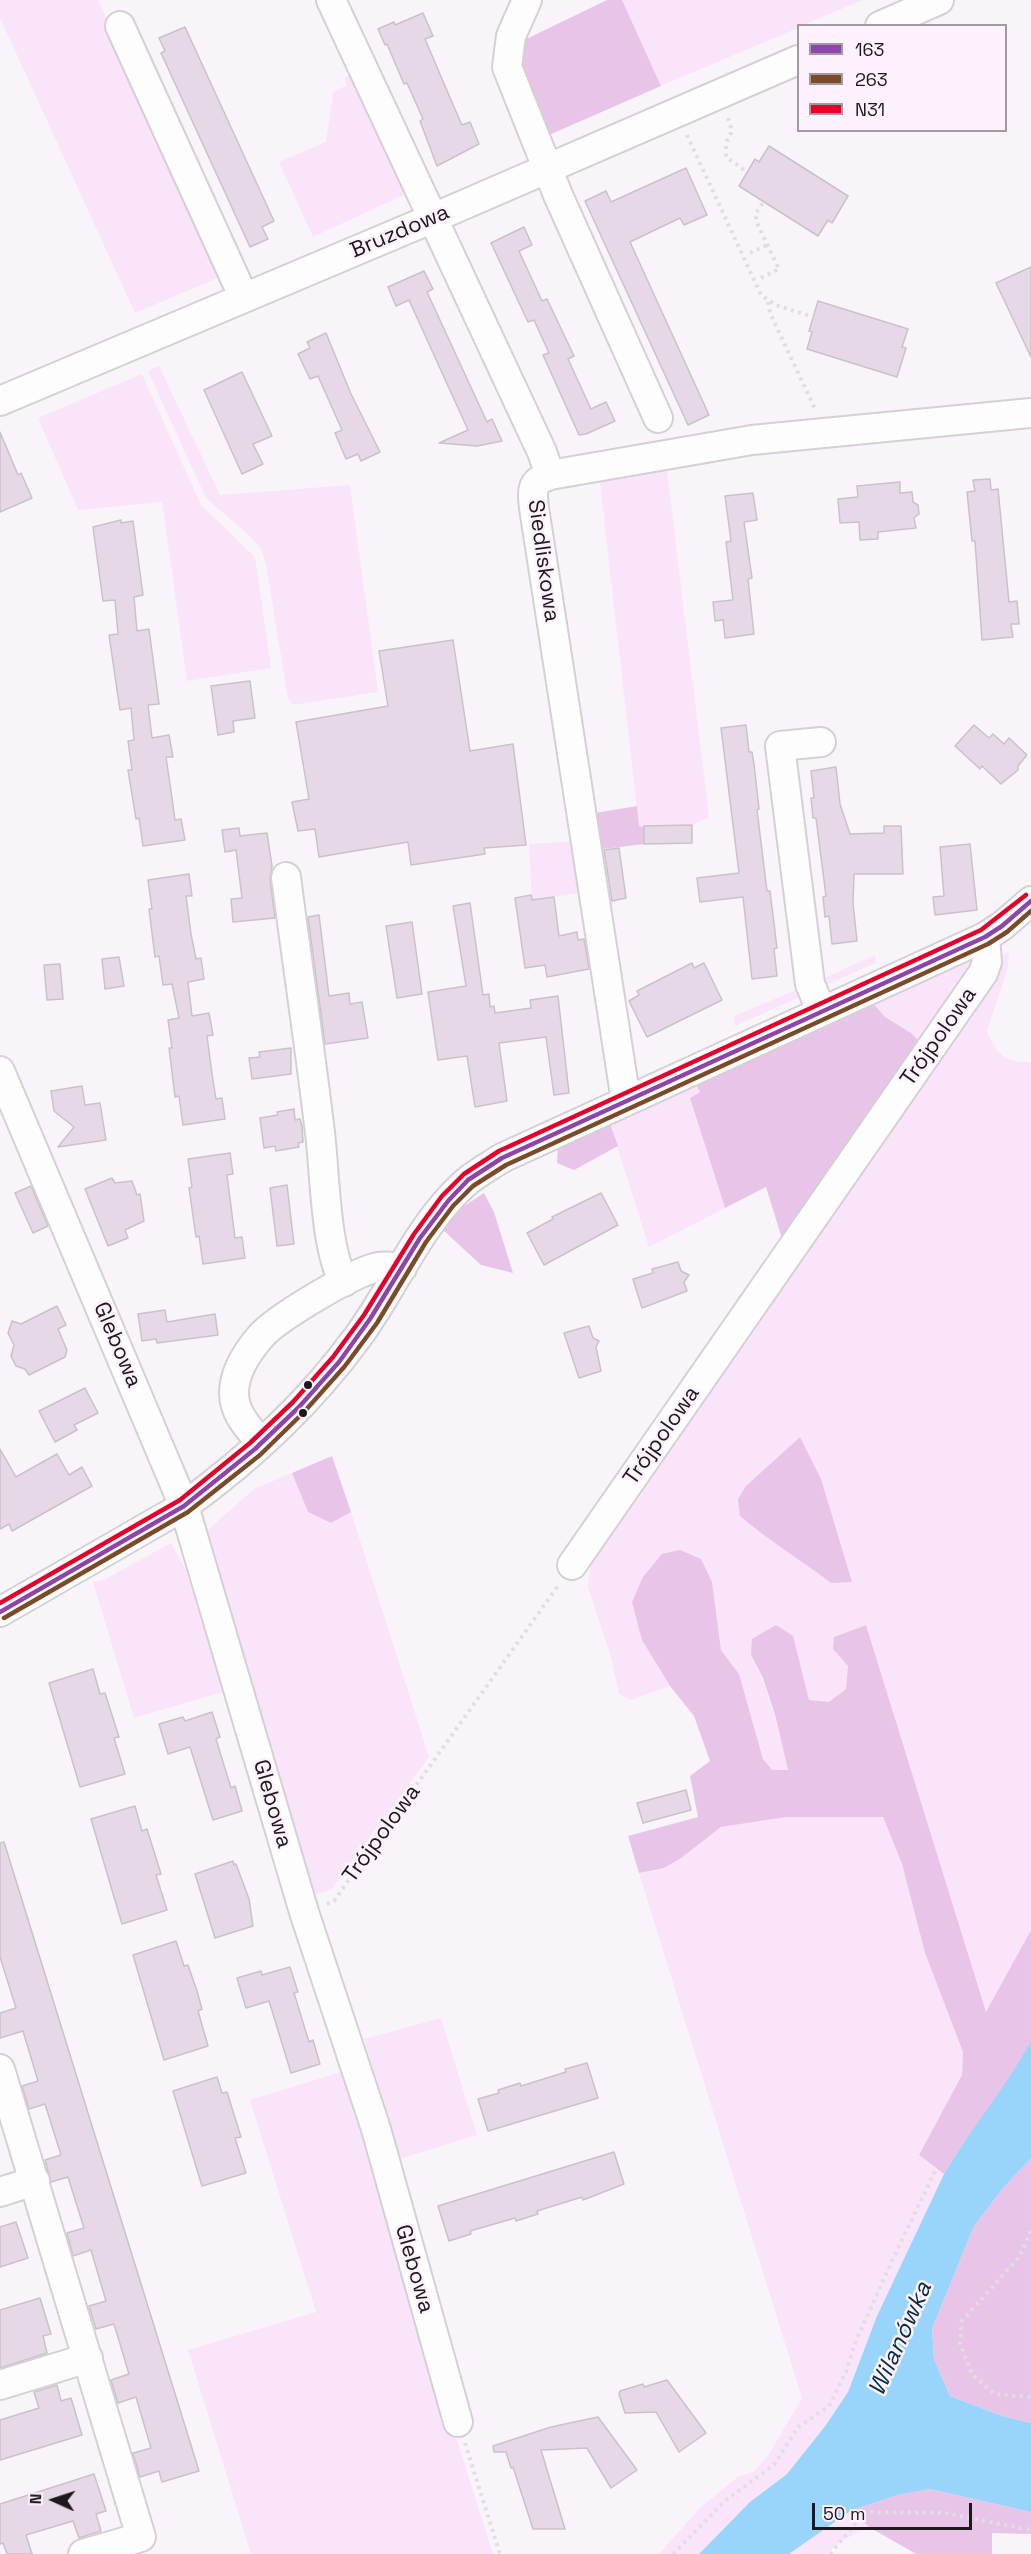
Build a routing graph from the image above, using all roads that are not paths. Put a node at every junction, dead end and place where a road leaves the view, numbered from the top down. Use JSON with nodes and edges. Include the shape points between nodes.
{"nodes":[{"id":1,"x":331,"y":0,"type":"edge"},
{"id":2,"x":527,"y":0,"type":"edge"},
{"id":3,"x":939,"y":0,"type":"edge"},
{"id":4,"x":885,"y":24,"type":"edge"},
{"id":5,"x":120,"y":26,"type":"dead end"},
{"id":6,"x":797,"y":60,"type":"edge"},
{"id":7,"x":548,"y":168,"type":"junction"},
{"id":8,"x":431,"y":219,"type":"junction"},
{"id":9,"x":244,"y":298,"type":"junction"},
{"id":10,"x":0,"y":401,"type":"edge"},
{"id":11,"x":1031,"y":412,"type":"edge"},
{"id":12,"x":658,"y":418,"type":"dead end"},
{"id":13,"x":550,"y":475,"type":"junction"},
{"id":14,"x":821,"y":742,"type":"dead end"},
{"id":15,"x":286,"y":878,"type":"dead end"},
{"id":16,"x":1031,"y":901,"type":"edge"},
{"id":17,"x":985,"y":937,"type":"junction"},
{"id":18,"x":820,"y":1010,"type":"junction"},
{"id":19,"x":0,"y":1071,"type":"edge"},
{"id":20,"x":626,"y":1101,"type":"junction"},
{"id":21,"x":402,"y":1268,"type":"junction"},
{"id":22,"x":344,"y":1282,"type":"junction"},
{"id":23,"x":261,"y":1443,"type":"junction"},
{"id":24,"x":184,"y":1506,"type":"junction"},
{"id":25,"x":572,"y":1565,"type":"road end"},
{"id":26,"x":0,"y":1612,"type":"edge"},
{"id":27,"x":0,"y":2069,"type":"edge"},
{"id":28,"x":35,"y":2181,"type":"junction"},
{"id":29,"x":0,"y":2192,"type":"edge"},
{"id":30,"x":88,"y":2358,"type":"junction"},
{"id":31,"x":0,"y":2385,"type":"edge"},
{"id":32,"x":458,"y":2422,"type":"road end"},
{"id":33,"x":83,"y":2554,"type":"edge"}],
"edges":[{"from":1,"to":8,"type":"street"},
{"from":2,"to":7,"type":"street","via":[[511,36],[507,67]]},
{"from":3,"to":4,"type":"street"},
{"from":5,"to":9,"type":"street"},
{"from":6,"to":7,"type":"street","name":"Bruzdowa"},
{"from":7,"to":8,"type":"street","name":"Bruzdowa"},
{"from":7,"to":12,"type":"street"},
{"from":8,"to":9,"type":"street","name":"Bruzdowa"},
{"from":8,"to":13,"type":"street"},
{"from":9,"to":10,"type":"street","name":"Bruzdowa"},
{"from":11,"to":13,"type":"street","name":"Siedliskowa","via":[[752,440]]},
{"from":13,"to":20,"type":"street","name":"Siedliskowa","via":[[534,486],[534,508]]},
{"from":14,"to":18,"type":"street","via":[[780,746],[810,984]]},
{"from":15,"to":22,"type":"street","via":[[332,1247]]},
{"from":16,"to":17,"type":"street"},
{"from":17,"to":18,"type":"street"},
{"from":17,"to":25,"type":"street","name":"Trójpolowa","via":[[987,962],[983,973]]},
{"from":18,"to":20,"type":"street"},
{"from":19,"to":24,"type":"street","name":"Glebowa"},
{"from":20,"to":21,"type":"street","via":[[502,1158],[465,1184],[437,1216]]},
{"from":21,"to":22,"type":"street","via":[[377,1267]]},
{"from":21,"to":23,"type":"street","via":[[341,1359]]},
{"from":22,"to":23,"type":"street","via":[[262,1335],[241,1365],[235,1383],[237,1413]]},
{"from":23,"to":24,"type":"street"},
{"from":24,"to":26,"type":"street"},
{"from":24,"to":32,"type":"street","name":"Glebowa","via":[[304,1912],[376,2129]]},
{"from":27,"to":28,"type":"street"},
{"from":28,"to":29,"type":"street"},
{"from":28,"to":30,"type":"street"},
{"from":30,"to":31,"type":"street"},
{"from":30,"to":33,"type":"street","via":[[141,2537]]}]}
